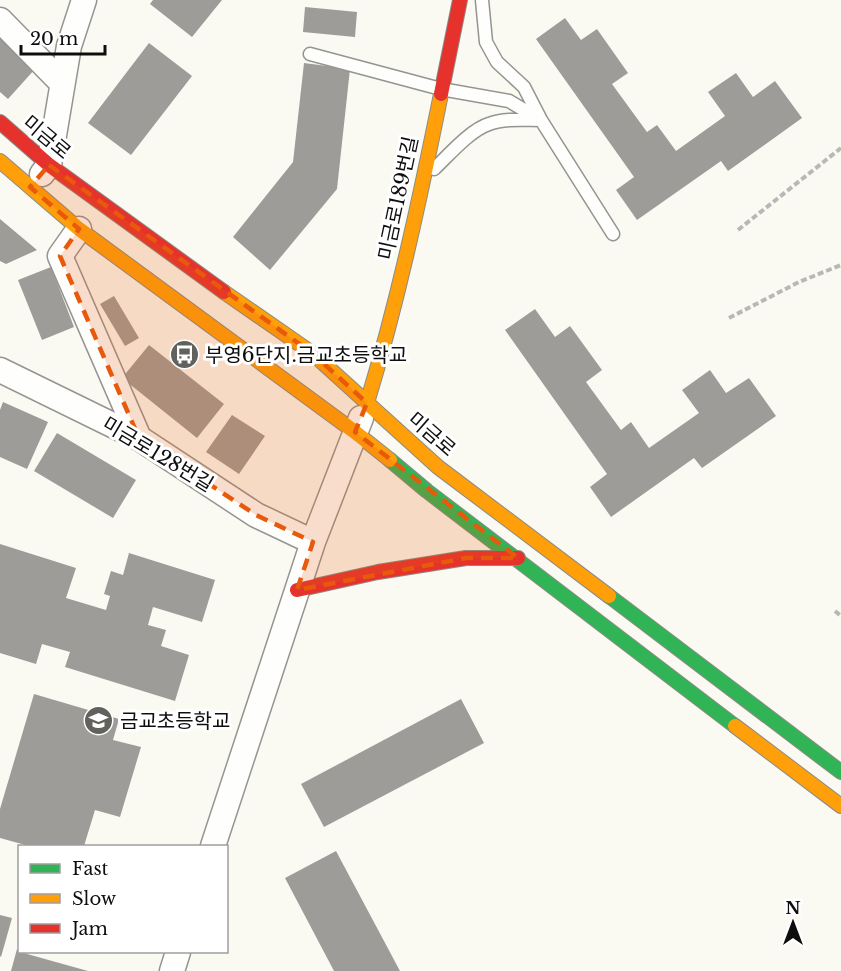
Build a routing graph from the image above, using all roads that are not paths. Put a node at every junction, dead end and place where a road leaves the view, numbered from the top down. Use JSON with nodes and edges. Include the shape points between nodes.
{"nodes":[{"id":1,"x":84,"y":0,"type":"edge"},
{"id":2,"x":460,"y":0,"type":"edge"},
{"id":3,"x":482,"y":0,"type":"edge"},
{"id":4,"x":0,"y":20,"type":"edge"},
{"id":5,"x":310,"y":54,"type":"dead end"},
{"id":6,"x":61,"y":82,"type":"junction"},
{"id":7,"x":441,"y":89,"type":"junction"},
{"id":8,"x":541,"y":120,"type":"junction"},
{"id":9,"x":0,"y":122,"type":"edge"},
{"id":10,"x":0,"y":161,"type":"edge"},
{"id":11,"x":49,"y":165,"type":"junction"},
{"id":12,"x":424,"y":178,"type":"junction"},
{"id":13,"x":30,"y":187,"type":"junction"},
{"id":14,"x":79,"y":229,"type":"junction"},
{"id":15,"x":613,"y":234,"type":"dead end"},
{"id":16,"x":0,"y":370,"type":"edge"},
{"id":17,"x":367,"y":403,"type":"junction"},
{"id":18,"x":355,"y":432,"type":"junction"},
{"id":19,"x":139,"y":438,"type":"junction"},
{"id":20,"x":313,"y":542,"type":"junction"},
{"id":21,"x":518,"y":558,"type":"junction"},
{"id":22,"x":297,"y":590,"type":"junction"},
{"id":23,"x":841,"y":772,"type":"edge"},
{"id":24,"x":841,"y":806,"type":"edge"},
{"id":25,"x":213,"y":845,"type":"edge"},
{"id":26,"x":177,"y":953,"type":"edge"},
{"id":27,"x":172,"y":971,"type":"edge"}],
"edges":[{"from":1,"to":6,"type":"street"},
{"from":2,"to":7,"type":"street","name":"미금로189번길"},
{"from":3,"to":8,"type":"lane","via":[[486,42],[497,62],[524,87]]},
{"from":4,"to":6,"type":"street"},
{"from":5,"to":7,"type":"lane"},
{"from":6,"to":11,"type":"street"},
{"from":7,"to":8,"type":"lane","via":[[510,101]]},
{"from":7,"to":12,"type":"street","name":"미금로189번길"},
{"from":8,"to":12,"type":"lane","via":[[487,124]]},
{"from":8,"to":15,"type":"lane"},
{"from":9,"to":11,"type":"street","name":"미금로"},
{"from":10,"to":13,"type":"street"},
{"from":11,"to":13,"type":"street"},
{"from":11,"to":17,"type":"street","name":"미금로","via":[[312,353]]},
{"from":12,"to":17,"type":"street","name":"미금로189번길","via":[[383,353]]},
{"from":13,"to":14,"type":"street"},
{"from":14,"to":18,"type":"street"},
{"from":14,"to":19,"type":"street","via":[[60,256]]},
{"from":16,"to":19,"type":"street","name":"미금로128번길"},
{"from":17,"to":18,"type":"street"},
{"from":17,"to":23,"type":"street","name":"미금로","via":[[438,467]]},
{"from":18,"to":20,"type":"street"},
{"from":18,"to":21,"type":"street"},
{"from":19,"to":20,"type":"street","name":"미금로128번길","via":[[256,515]]},
{"from":20,"to":22,"type":"street"},
{"from":21,"to":22,"type":"street","via":[[466,558]]},
{"from":21,"to":24,"type":"street"},
{"from":22,"to":25,"type":"street"},
{"from":26,"to":27,"type":"street"}]}
